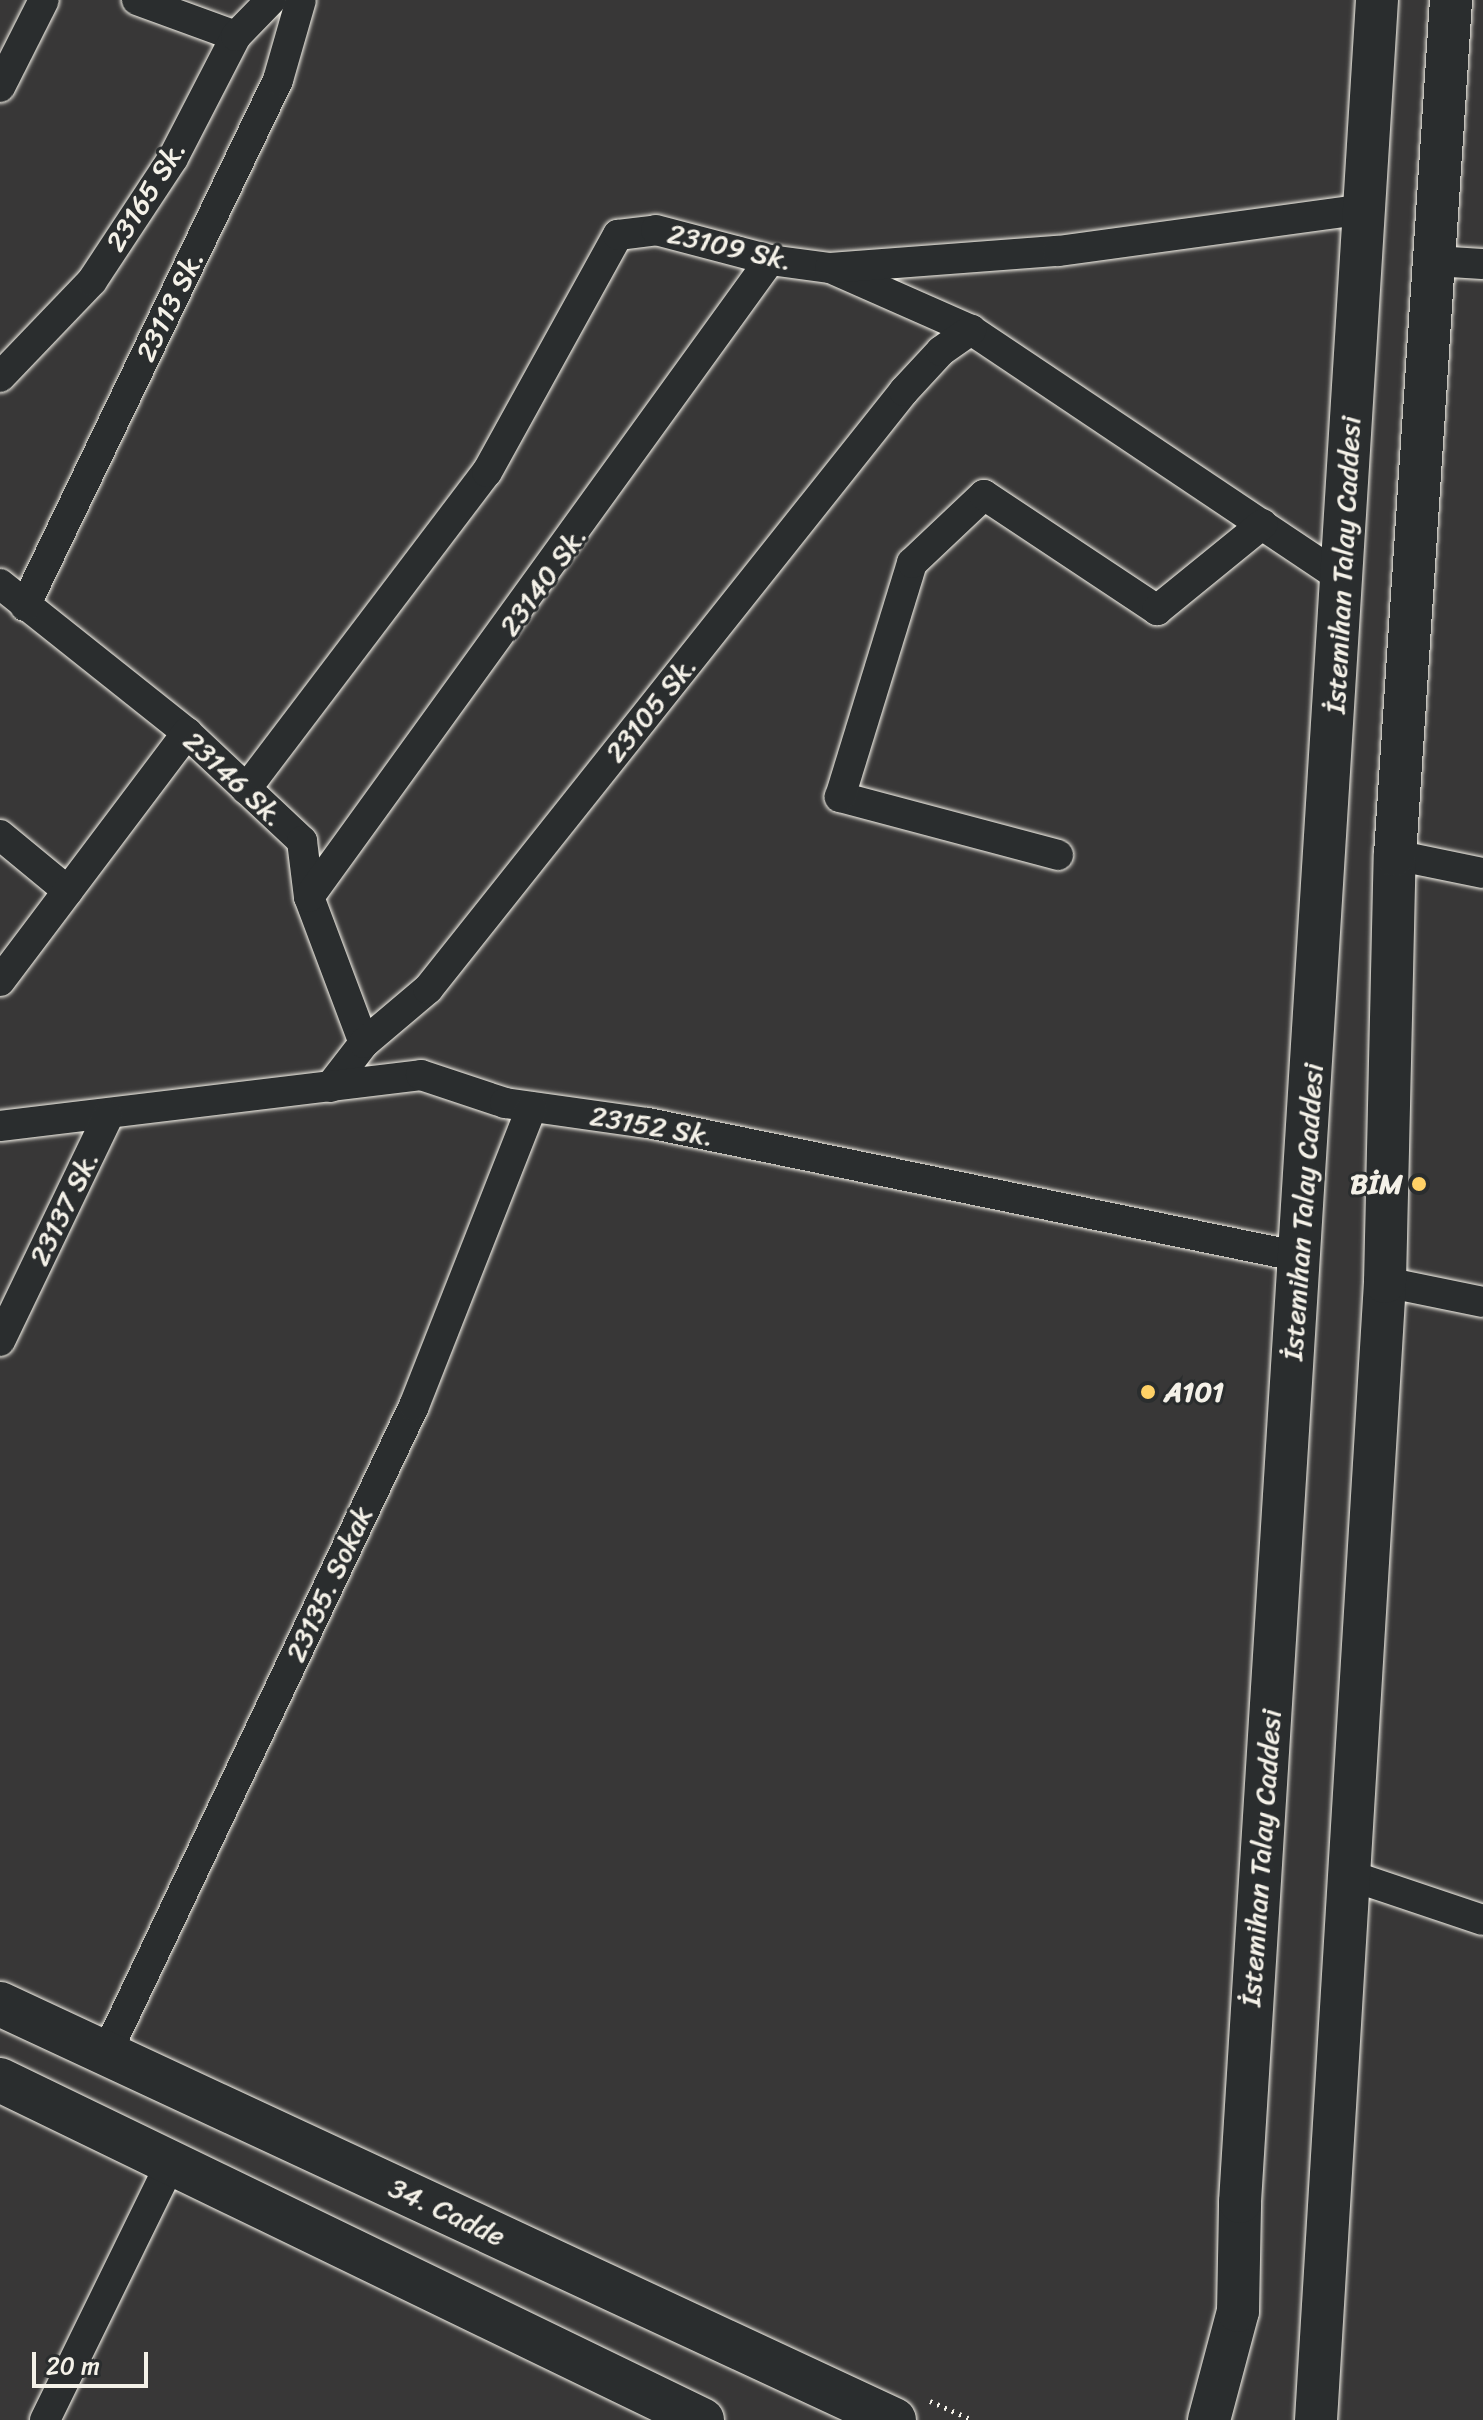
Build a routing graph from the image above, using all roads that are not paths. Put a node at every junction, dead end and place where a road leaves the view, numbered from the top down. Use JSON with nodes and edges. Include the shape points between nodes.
{"nodes":[{"id":1,"x":44,"y":0,"type":"edge"},
{"id":2,"x":137,"y":0,"type":"edge"},
{"id":3,"x":271,"y":0,"type":"edge"},
{"id":4,"x":301,"y":0,"type":"edge"},
{"id":5,"x":1377,"y":0,"type":"edge"},
{"id":6,"x":1451,"y":0,"type":"edge"},
{"id":7,"x":236,"y":36,"type":"junction"},
{"id":8,"x":0,"y":87,"type":"edge"},
{"id":9,"x":1364,"y":209,"type":"junction"},
{"id":10,"x":770,"y":260,"type":"junction"},
{"id":11,"x":1434,"y":261,"type":"junction"},
{"id":12,"x":1483,"y":264,"type":"edge"},
{"id":13,"x":830,"y":268,"type":"junction"},
{"id":14,"x":971,"y":330,"type":"junction"},
{"id":15,"x":0,"y":377,"type":"edge"},
{"id":16,"x":1263,"y":524,"type":"junction"},
{"id":17,"x":1342,"y":578,"type":"junction"},
{"id":18,"x":0,"y":584,"type":"edge"},
{"id":19,"x":25,"y":606,"type":"junction"},
{"id":20,"x":187,"y":733,"type":"junction"},
{"id":21,"x":246,"y":789,"type":"junction"},
{"id":22,"x":0,"y":835,"type":"edge"},
{"id":23,"x":1058,"y":855,"type":"dead end"},
{"id":24,"x":1395,"y":855,"type":"junction"},
{"id":25,"x":1483,"y":873,"type":"edge"},
{"id":26,"x":68,"y":891,"type":"junction"},
{"id":27,"x":309,"y":897,"type":"junction"},
{"id":28,"x":0,"y":981,"type":"edge"},
{"id":29,"x":364,"y":1043,"type":"junction"},
{"id":30,"x":330,"y":1087,"type":"junction"},
{"id":31,"x":532,"y":1107,"type":"junction"},
{"id":32,"x":108,"y":1117,"type":"junction"},
{"id":33,"x":0,"y":1126,"type":"edge"},
{"id":34,"x":1301,"y":1257,"type":"junction"},
{"id":35,"x":1385,"y":1282,"type":"junction"},
{"id":36,"x":1483,"y":1302,"type":"edge"},
{"id":37,"x":0,"y":1341,"type":"edge"},
{"id":38,"x":1349,"y":1875,"type":"junction"},
{"id":39,"x":1483,"y":1920,"type":"edge"},
{"id":40,"x":0,"y":2004,"type":"edge"},
{"id":41,"x":107,"y":2052,"type":"junction"},
{"id":42,"x":0,"y":2080,"type":"edge"},
{"id":43,"x":172,"y":2161,"type":"junction"},
{"id":44,"x":655,"y":2410,"type":"edge"},
{"id":45,"x":45,"y":2420,"type":"edge"},
{"id":46,"x":702,"y":2420,"type":"edge"},
{"id":47,"x":894,"y":2420,"type":"edge"},
{"id":48,"x":1209,"y":2420,"type":"edge"},
{"id":49,"x":1316,"y":2420,"type":"edge"}],
"edges":[{"from":1,"to":8,"type":"street"},
{"from":2,"to":7,"type":"street"},
{"from":3,"to":7,"type":"street","name":"23165 Sk."},
{"from":4,"to":19,"type":"street","name":"23113 Sk.","via":[[278,80]]},
{"from":5,"to":9,"type":"main road","name":"İstemihan Talay Caddesi"},
{"from":6,"to":11,"type":"main road"},
{"from":7,"to":15,"type":"street","name":"23165 Sk.","via":[[173,158],[92,281]]},
{"from":9,"to":13,"type":"street","name":"23109 Sk.","via":[[1058,251]]},
{"from":9,"to":17,"type":"main road","name":"İstemihan Talay Caddesi"},
{"from":10,"to":13,"type":"street","name":"23109 Sk."},
{"from":10,"to":21,"type":"street","name":"23109 Sk.","via":[[656,230],[618,235],[487,472]]},
{"from":10,"to":27,"type":"street","name":"23140 Sk."},
{"from":11,"to":12,"type":"street"},
{"from":11,"to":24,"type":"main road"},
{"from":13,"to":14,"type":"street"},
{"from":14,"to":16,"type":"street"},
{"from":14,"to":29,"type":"street","name":"23105 Sk.","via":[[941,351],[904,391],[428,989]]},
{"from":16,"to":17,"type":"street"},
{"from":16,"to":23,"type":"street","via":[[1157,610],[984,495],[912,563],[840,797]]},
{"from":17,"to":34,"type":"main road","name":"İstemihan Talay Caddesi"},
{"from":18,"to":19,"type":"street","name":"23146 Sk."},
{"from":19,"to":20,"type":"street","name":"23146 Sk."},
{"from":20,"to":21,"type":"street","name":"23146 Sk."},
{"from":20,"to":26,"type":"street"},
{"from":21,"to":27,"type":"street","name":"23146 Sk.","via":[[302,841]]},
{"from":22,"to":26,"type":"street"},
{"from":24,"to":25,"type":"street"},
{"from":24,"to":35,"type":"main road"},
{"from":26,"to":28,"type":"street"},
{"from":27,"to":29,"type":"street","name":"23146 Sk."},
{"from":29,"to":30,"type":"street","name":"23105 Sk."},
{"from":30,"to":31,"type":"street","name":"23152 Sk.","via":[[421,1075]]},
{"from":30,"to":32,"type":"street","name":"23152 Sk."},
{"from":31,"to":34,"type":"street","name":"23152 Sk.","via":[[648,1123]]},
{"from":31,"to":41,"type":"street","name":"23135. Sokak","via":[[414,1406]]},
{"from":32,"to":33,"type":"street","name":"23152 Sk."},
{"from":32,"to":37,"type":"street","name":"23137 Sk."},
{"from":34,"to":48,"type":"main road","name":"İstemihan Talay Caddesi","via":[[1240,2202],[1238,2311]]},
{"from":35,"to":36,"type":"street"},
{"from":35,"to":38,"type":"main road"},
{"from":38,"to":39,"type":"street"},
{"from":38,"to":49,"type":"main road"},
{"from":40,"to":41,"type":"main road","name":"34. Cadde"},
{"from":41,"to":47,"type":"main road","name":"34. Cadde"},
{"from":42,"to":43,"type":"main road"},
{"from":43,"to":44,"type":"main road"},
{"from":43,"to":45,"type":"street"},
{"from":44,"to":46,"type":"main road"}]}
